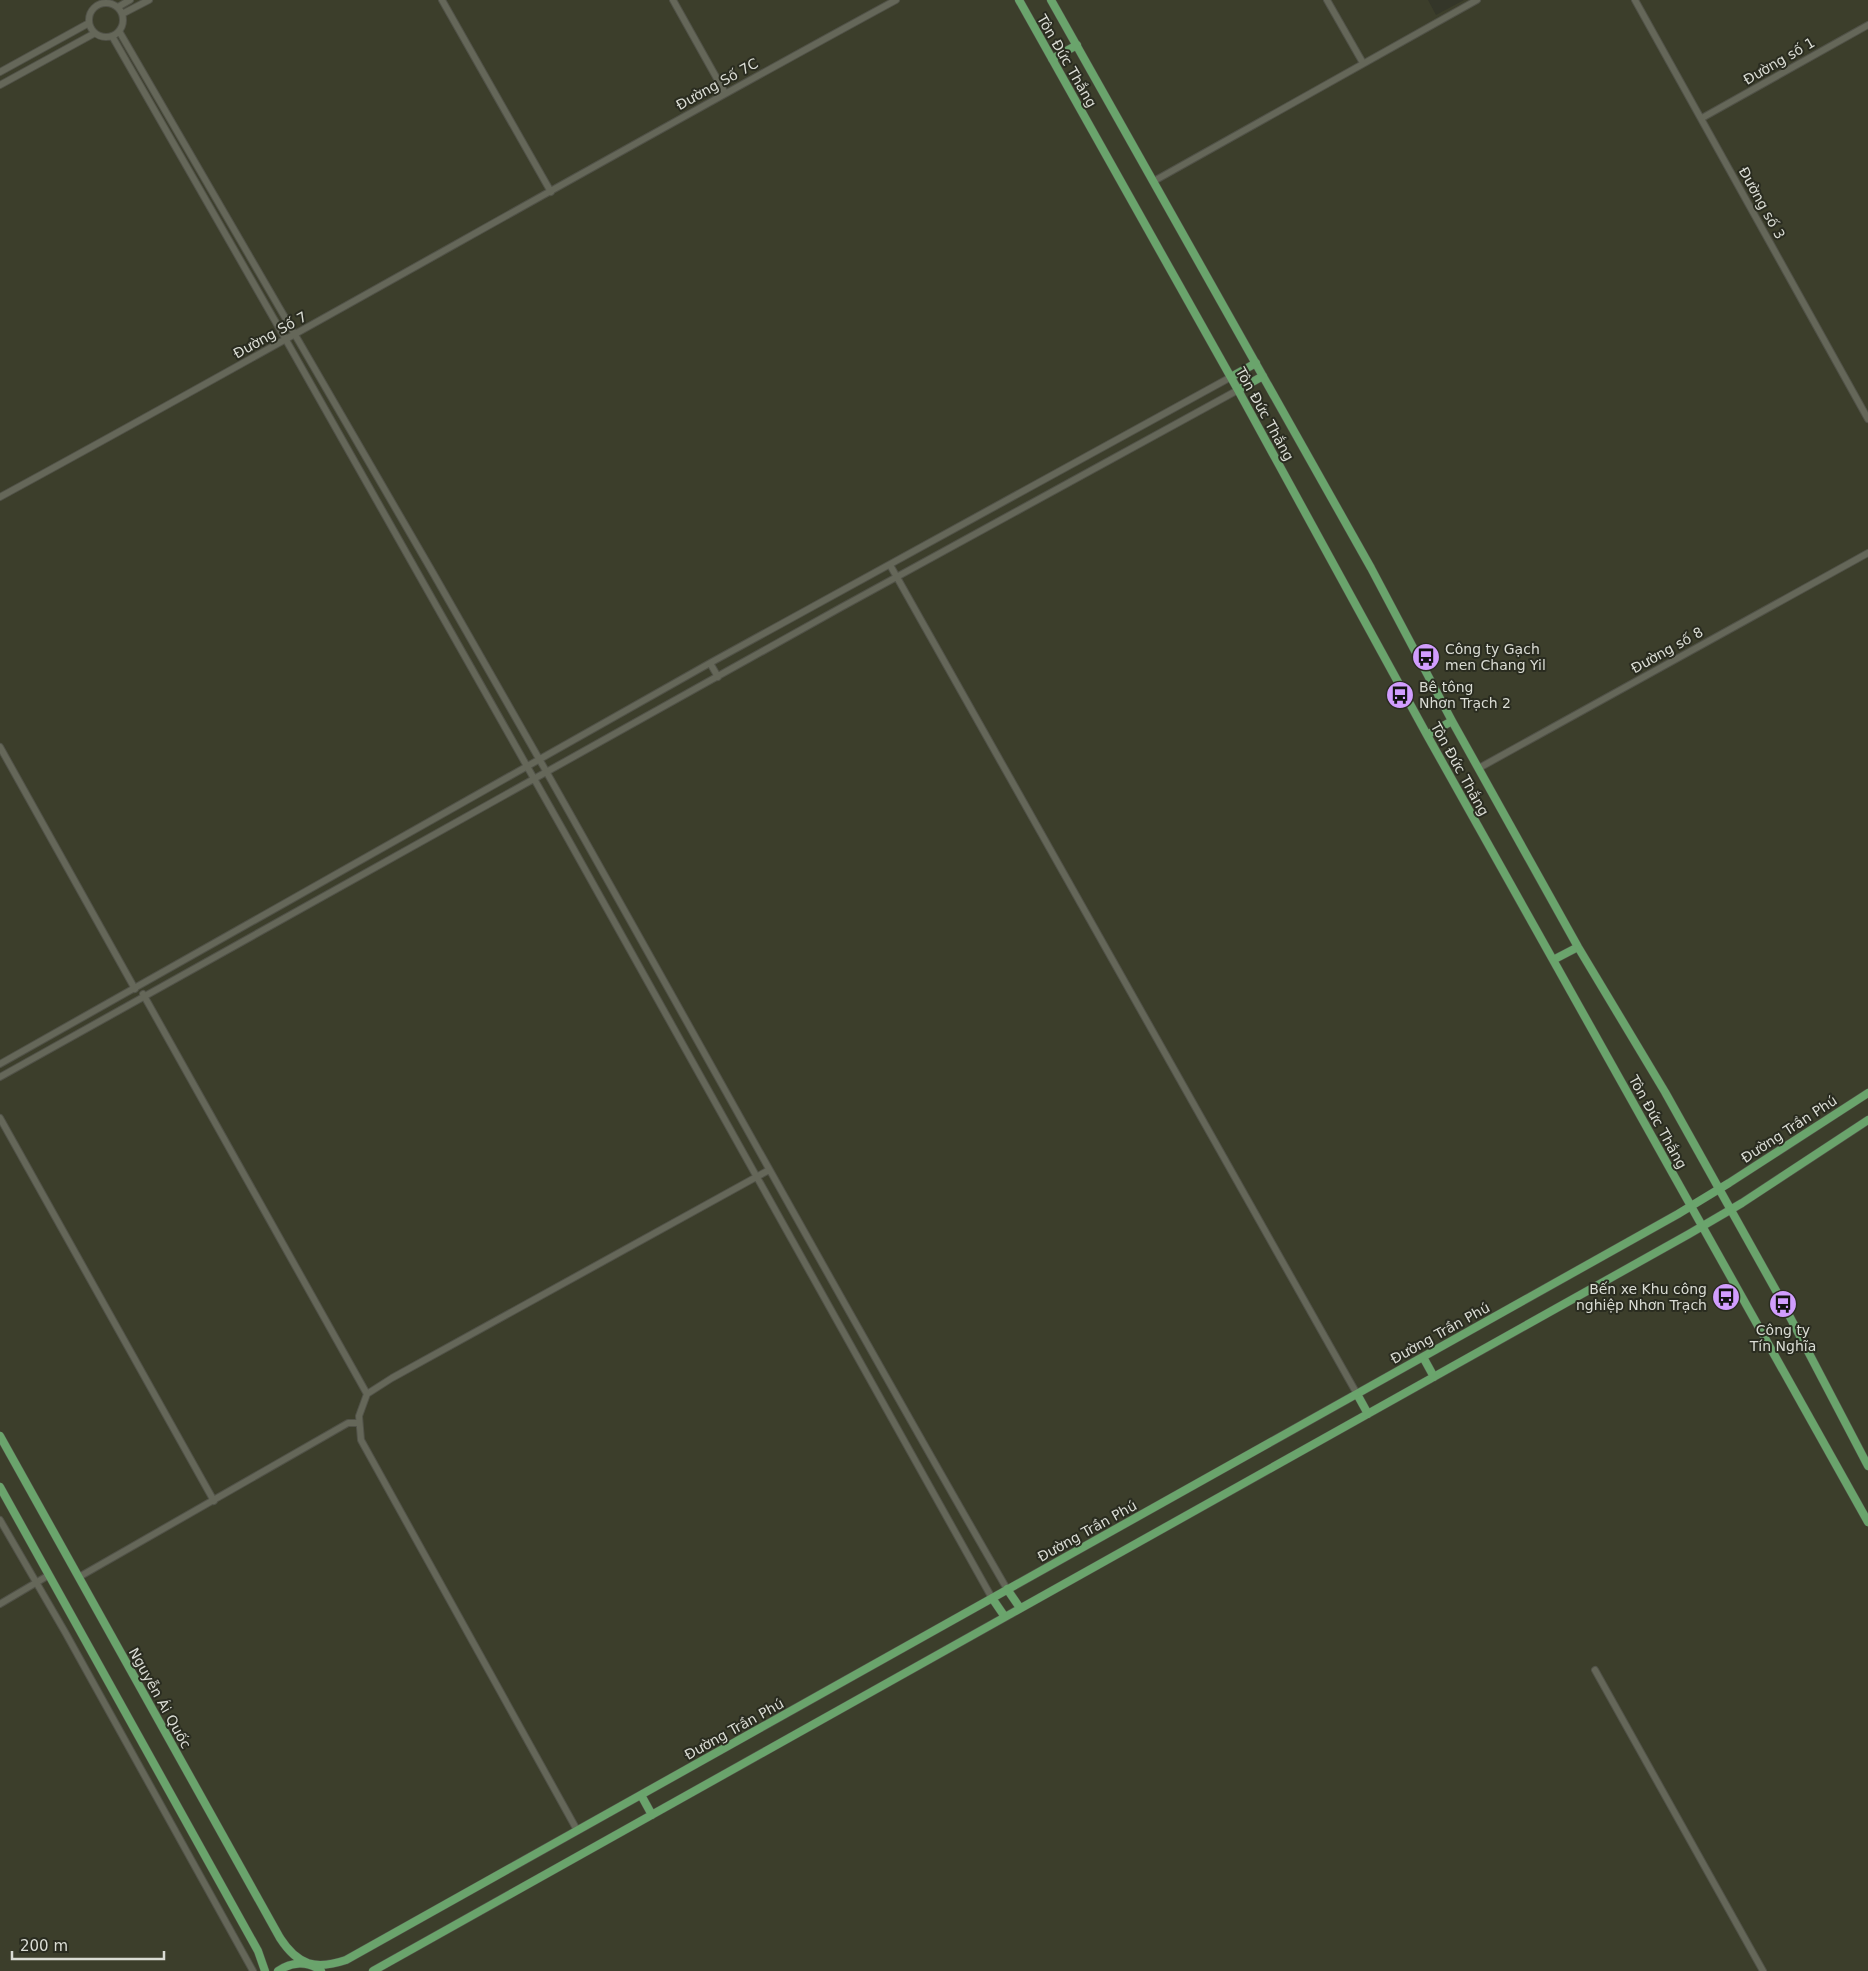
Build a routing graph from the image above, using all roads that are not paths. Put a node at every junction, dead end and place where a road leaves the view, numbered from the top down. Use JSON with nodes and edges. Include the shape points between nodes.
{"nodes":[{"id":1,"x":89,"y":0,"type":"edge"},
{"id":2,"x":130,"y":0,"type":"edge"},
{"id":3,"x":149,"y":0,"type":"edge"},
{"id":4,"x":442,"y":0,"type":"edge"},
{"id":5,"x":673,"y":0,"type":"edge"},
{"id":6,"x":896,"y":0,"type":"edge"},
{"id":7,"x":1019,"y":0,"type":"edge"},
{"id":8,"x":1051,"y":0,"type":"edge"},
{"id":9,"x":1327,"y":0,"type":"edge"},
{"id":10,"x":1477,"y":0,"type":"edge"},
{"id":11,"x":1635,"y":0,"type":"edge"},
{"id":12,"x":100,"y":2,"type":"edge"},
{"id":13,"x":118,"y":7,"type":"junction"},
{"id":14,"x":94,"y":8,"type":"junction"},
{"id":15,"x":122,"y":14,"type":"junction"},
{"id":16,"x":89,"y":23,"type":"junction"},
{"id":17,"x":1868,"y":25,"type":"edge"},
{"id":18,"x":119,"y":31,"type":"junction"},
{"id":19,"x":95,"y":33,"type":"junction"},
{"id":20,"x":112,"y":36,"type":"junction"},
{"id":21,"x":1077,"y":45,"type":"junction"},
{"id":22,"x":1052,"y":59,"type":"junction"},
{"id":23,"x":1363,"y":63,"type":"junction"},
{"id":24,"x":0,"y":72,"type":"edge"},
{"id":25,"x":0,"y":85,"type":"edge"},
{"id":26,"x":725,"y":93,"type":"junction"},
{"id":27,"x":1702,"y":118,"type":"junction"},
{"id":28,"x":1154,"y":181,"type":"junction"},
{"id":29,"x":551,"y":192,"type":"junction"},
{"id":30,"x":296,"y":335,"type":"junction"},
{"id":31,"x":286,"y":340,"type":"junction"},
{"id":32,"x":1256,"y":363,"type":"junction"},
{"id":33,"x":1264,"y":376,"type":"junction"},
{"id":34,"x":1231,"y":377,"type":"junction"},
{"id":35,"x":1238,"y":390,"type":"junction"},
{"id":36,"x":1868,"y":419,"type":"edge"},
{"id":37,"x":1044,"y":480,"type":"junction"},
{"id":38,"x":1051,"y":493,"type":"junction"},
{"id":39,"x":0,"y":497,"type":"edge"},
{"id":40,"x":1868,"y":553,"type":"edge"},
{"id":41,"x":890,"y":565,"type":"junction"},
{"id":42,"x":897,"y":577,"type":"junction"},
{"id":43,"x":710,"y":663,"type":"junction"},
{"id":44,"x":718,"y":678,"type":"junction"},
{"id":45,"x":1452,"y":721,"type":"junction"},
{"id":46,"x":1427,"y":736,"type":"junction"},
{"id":47,"x":0,"y":748,"type":"edge"},
{"id":48,"x":539,"y":759,"type":"junction"},
{"id":49,"x":526,"y":766,"type":"junction"},
{"id":50,"x":1479,"y":768,"type":"junction"},
{"id":51,"x":547,"y":772,"type":"junction"},
{"id":52,"x":534,"y":779,"type":"junction"},
{"id":53,"x":1578,"y":947,"type":"junction"},
{"id":54,"x":1553,"y":960,"type":"junction"},
{"id":55,"x":661,"y":976,"type":"junction"},
{"id":56,"x":649,"y":983,"type":"junction"},
{"id":57,"x":137,"y":988,"type":"junction"},
{"id":58,"x":144,"y":996,"type":"junction"},
{"id":59,"x":0,"y":1064,"type":"edge"},
{"id":60,"x":0,"y":1077,"type":"edge"},
{"id":61,"x":1868,"y":1093,"type":"edge"},
{"id":62,"x":0,"y":1118,"type":"edge"},
{"id":63,"x":1868,"y":1120,"type":"edge"},
{"id":64,"x":769,"y":1170,"type":"junction"},
{"id":65,"x":757,"y":1176,"type":"junction"},
{"id":66,"x":1719,"y":1190,"type":"junction"},
{"id":67,"x":1691,"y":1206,"type":"junction"},
{"id":68,"x":1730,"y":1210,"type":"junction"},
{"id":69,"x":1702,"y":1226,"type":"junction"},
{"id":70,"x":1423,"y":1357,"type":"junction"},
{"id":71,"x":1434,"y":1377,"type":"junction"},
{"id":72,"x":893,"y":1389,"type":"junction"},
{"id":73,"x":367,"y":1394,"type":"junction"},
{"id":74,"x":1356,"y":1394,"type":"junction"},
{"id":75,"x":880,"y":1397,"type":"junction"},
{"id":76,"x":1368,"y":1414,"type":"junction"},
{"id":77,"x":358,"y":1423,"type":"junction"},
{"id":78,"x":0,"y":1436,"type":"edge"},
{"id":79,"x":1868,"y":1466,"type":"edge"},
{"id":80,"x":0,"y":1488,"type":"edge"},
{"id":81,"x":214,"y":1501,"type":"junction"},
{"id":82,"x":0,"y":1520,"type":"edge"},
{"id":83,"x":1868,"y":1522,"type":"edge"},
{"id":84,"x":49,"y":1575,"type":"junction"},
{"id":85,"x":79,"y":1577,"type":"junction"},
{"id":86,"x":36,"y":1584,"type":"junction"},
{"id":87,"x":1007,"y":1590,"type":"junction"},
{"id":88,"x":992,"y":1598,"type":"junction"},
{"id":89,"x":0,"y":1604,"type":"edge"},
{"id":90,"x":1020,"y":1608,"type":"junction"},
{"id":91,"x":1005,"y":1617,"type":"junction"},
{"id":92,"x":1595,"y":1670,"type":"dead end"},
{"id":93,"x":640,"y":1794,"type":"junction"},
{"id":94,"x":652,"y":1815,"type":"junction"},
{"id":95,"x":577,"y":1830,"type":"junction"},
{"id":96,"x":307,"y":1964,"type":"junction"},
{"id":97,"x":253,"y":1971,"type":"edge"},
{"id":98,"x":265,"y":1971,"type":"edge"},
{"id":99,"x":278,"y":1971,"type":"edge"},
{"id":100,"x":321,"y":1971,"type":"edge"},
{"id":101,"x":373,"y":1971,"type":"edge"},
{"id":102,"x":1763,"y":1971,"type":"edge"}],
"edges":[{"from":1,"to":14,"type":"street"},
{"from":2,"to":13,"type":"street"},
{"from":3,"to":15,"type":"street"},
{"from":4,"to":29,"type":"street"},
{"from":5,"to":26,"type":"street"},
{"from":6,"to":26,"type":"street","name":"Đường Số 7C"},
{"from":7,"to":22,"type":"main road","name":"Tôn Đức Thắng"},
{"from":8,"to":21,"type":"main road","name":"Tôn Đức Thắng"},
{"from":9,"to":23,"type":"street"},
{"from":10,"to":23,"type":"street"},
{"from":11,"to":27,"type":"street","name":"Đường số 3"},
{"from":12,"to":13,"type":"street"},
{"from":12,"to":14,"type":"street"},
{"from":13,"to":15,"type":"street"},
{"from":14,"to":16,"type":"street"},
{"from":15,"to":18,"type":"street","via":[[123,23]]},
{"from":16,"to":19,"type":"street"},
{"from":16,"to":24,"type":"street"},
{"from":17,"to":27,"type":"street","name":"Đường số 1"},
{"from":18,"to":20,"type":"street"},
{"from":18,"to":30,"type":"street"},
{"from":19,"to":20,"type":"street"},
{"from":19,"to":25,"type":"street"},
{"from":20,"to":31,"type":"street"},
{"from":21,"to":22,"type":"main road"},
{"from":21,"to":28,"type":"main road","name":"Tôn Đức Thắng"},
{"from":22,"to":34,"type":"main road","name":"Tôn Đức Thắng"},
{"from":23,"to":28,"type":"street"},
{"from":26,"to":29,"type":"street","name":"Đường Số 7C"},
{"from":27,"to":36,"type":"street","name":"Đường số 3"},
{"from":28,"to":32,"type":"main road","name":"Tôn Đức Thắng"},
{"from":29,"to":30,"type":"street","name":"Đường Số 7"},
{"from":30,"to":31,"type":"street","name":"Đường Số 7"},
{"from":30,"to":48,"type":"street"},
{"from":31,"to":39,"type":"street","name":"Đường Số 7"},
{"from":31,"to":49,"type":"street"},
{"from":32,"to":33,"type":"main road","name":"Tôn Đức Thắng"},
{"from":32,"to":34,"type":"main road"},
{"from":33,"to":35,"type":"main road"},
{"from":33,"to":45,"type":"main road","name":"Tôn Đức Thắng"},
{"from":34,"to":35,"type":"main road","name":"Tôn Đức Thắng"},
{"from":34,"to":37,"type":"street"},
{"from":35,"to":38,"type":"street"},
{"from":35,"to":46,"type":"main road","name":"Tôn Đức Thắng"},
{"from":37,"to":38,"type":"street"},
{"from":37,"to":41,"type":"street"},
{"from":38,"to":42,"type":"street"},
{"from":40,"to":50,"type":"street","name":"Đường số 8"},
{"from":41,"to":42,"type":"street"},
{"from":41,"to":43,"type":"street"},
{"from":42,"to":44,"type":"street"},
{"from":42,"to":74,"type":"street"},
{"from":43,"to":44,"type":"street"},
{"from":43,"to":48,"type":"street"},
{"from":44,"to":51,"type":"street"},
{"from":45,"to":46,"type":"main road"},
{"from":45,"to":50,"type":"main road","name":"Tôn Đức Thắng"},
{"from":46,"to":54,"type":"main road","name":"Tôn Đức Thắng"},
{"from":47,"to":57,"type":"street"},
{"from":48,"to":49,"type":"street"},
{"from":48,"to":51,"type":"street"},
{"from":49,"to":52,"type":"street"},
{"from":49,"to":57,"type":"street"},
{"from":50,"to":53,"type":"main road","name":"Tôn Đức Thắng"},
{"from":51,"to":52,"type":"street"},
{"from":51,"to":55,"type":"street"},
{"from":52,"to":56,"type":"street"},
{"from":52,"to":58,"type":"street"},
{"from":53,"to":54,"type":"main road"},
{"from":53,"to":66,"type":"main road","name":"Tôn Đức Thắng"},
{"from":54,"to":67,"type":"main road","name":"Tôn Đức Thắng"},
{"from":55,"to":56,"type":"street"},
{"from":55,"to":64,"type":"street"},
{"from":56,"to":65,"type":"street"},
{"from":57,"to":58,"type":"street"},
{"from":57,"to":59,"type":"street"},
{"from":58,"to":60,"type":"street"},
{"from":58,"to":73,"type":"street"},
{"from":61,"to":66,"type":"main road","name":"Đường Trần Phú"},
{"from":62,"to":81,"type":"street"},
{"from":63,"to":68,"type":"main road"},
{"from":64,"to":65,"type":"street"},
{"from":64,"to":72,"type":"street"},
{"from":65,"to":73,"type":"street"},
{"from":65,"to":75,"type":"street"},
{"from":66,"to":67,"type":"main road","name":"Đường Trần Phú"},
{"from":66,"to":68,"type":"main road","name":"Tôn Đức Thắng"},
{"from":67,"to":69,"type":"main road","name":"Tôn Đức Thắng"},
{"from":67,"to":70,"type":"main road","name":"Đường Trần Phú"},
{"from":68,"to":69,"type":"main road"},
{"from":68,"to":79,"type":"main road","name":"Tôn Đức Thắng"},
{"from":69,"to":71,"type":"main road"},
{"from":69,"to":83,"type":"main road","name":"Tôn Đức Thắng"},
{"from":70,"to":71,"type":"main road"},
{"from":70,"to":74,"type":"main road","name":"Đường Trần Phú"},
{"from":71,"to":76,"type":"main road"},
{"from":72,"to":75,"type":"street"},
{"from":72,"to":87,"type":"street"},
{"from":73,"to":77,"type":"street"},
{"from":74,"to":76,"type":"main road"},
{"from":74,"to":87,"type":"main road","name":"Đường Trần Phú"},
{"from":75,"to":88,"type":"street"},
{"from":76,"to":90,"type":"main road"},
{"from":77,"to":81,"type":"street","via":[[348,1422]]},
{"from":77,"to":95,"type":"street","via":[[361,1440]]},
{"from":78,"to":85,"type":"main road","name":"Nguyễn Ái Quốc"},
{"from":80,"to":84,"type":"main road"},
{"from":81,"to":85,"type":"street"},
{"from":82,"to":86,"type":"street"},
{"from":84,"to":86,"type":"street"},
{"from":84,"to":98,"type":"main road","via":[[258,1951]]},
{"from":85,"to":96,"type":"main road","name":"Nguyễn Ái Quốc","via":[[280,1938],[288,1951]]},
{"from":86,"to":89,"type":"street"},
{"from":86,"to":97,"type":"street"},
{"from":87,"to":88,"type":"main road","name":"Đường Trần Phú"},
{"from":87,"to":90,"type":"main road"},
{"from":88,"to":91,"type":"main road"},
{"from":88,"to":93,"type":"main road","name":"Đường Trần Phú"},
{"from":90,"to":91,"type":"main road"},
{"from":91,"to":94,"type":"main road"},
{"from":92,"to":102,"type":"street"},
{"from":93,"to":94,"type":"main road"},
{"from":93,"to":95,"type":"main road","name":"Đường Trần Phú"},
{"from":94,"to":101,"type":"main road"},
{"from":95,"to":96,"type":"main road","name":"Đường Trần Phú","via":[[346,1960],[334,1964]]},
{"from":96,"to":99,"type":"main road","name":"Đường Trần Phú","via":[[296,1963]]},
{"from":96,"to":100,"type":"main road","name":"Nguyễn Ái Quốc"}]}
